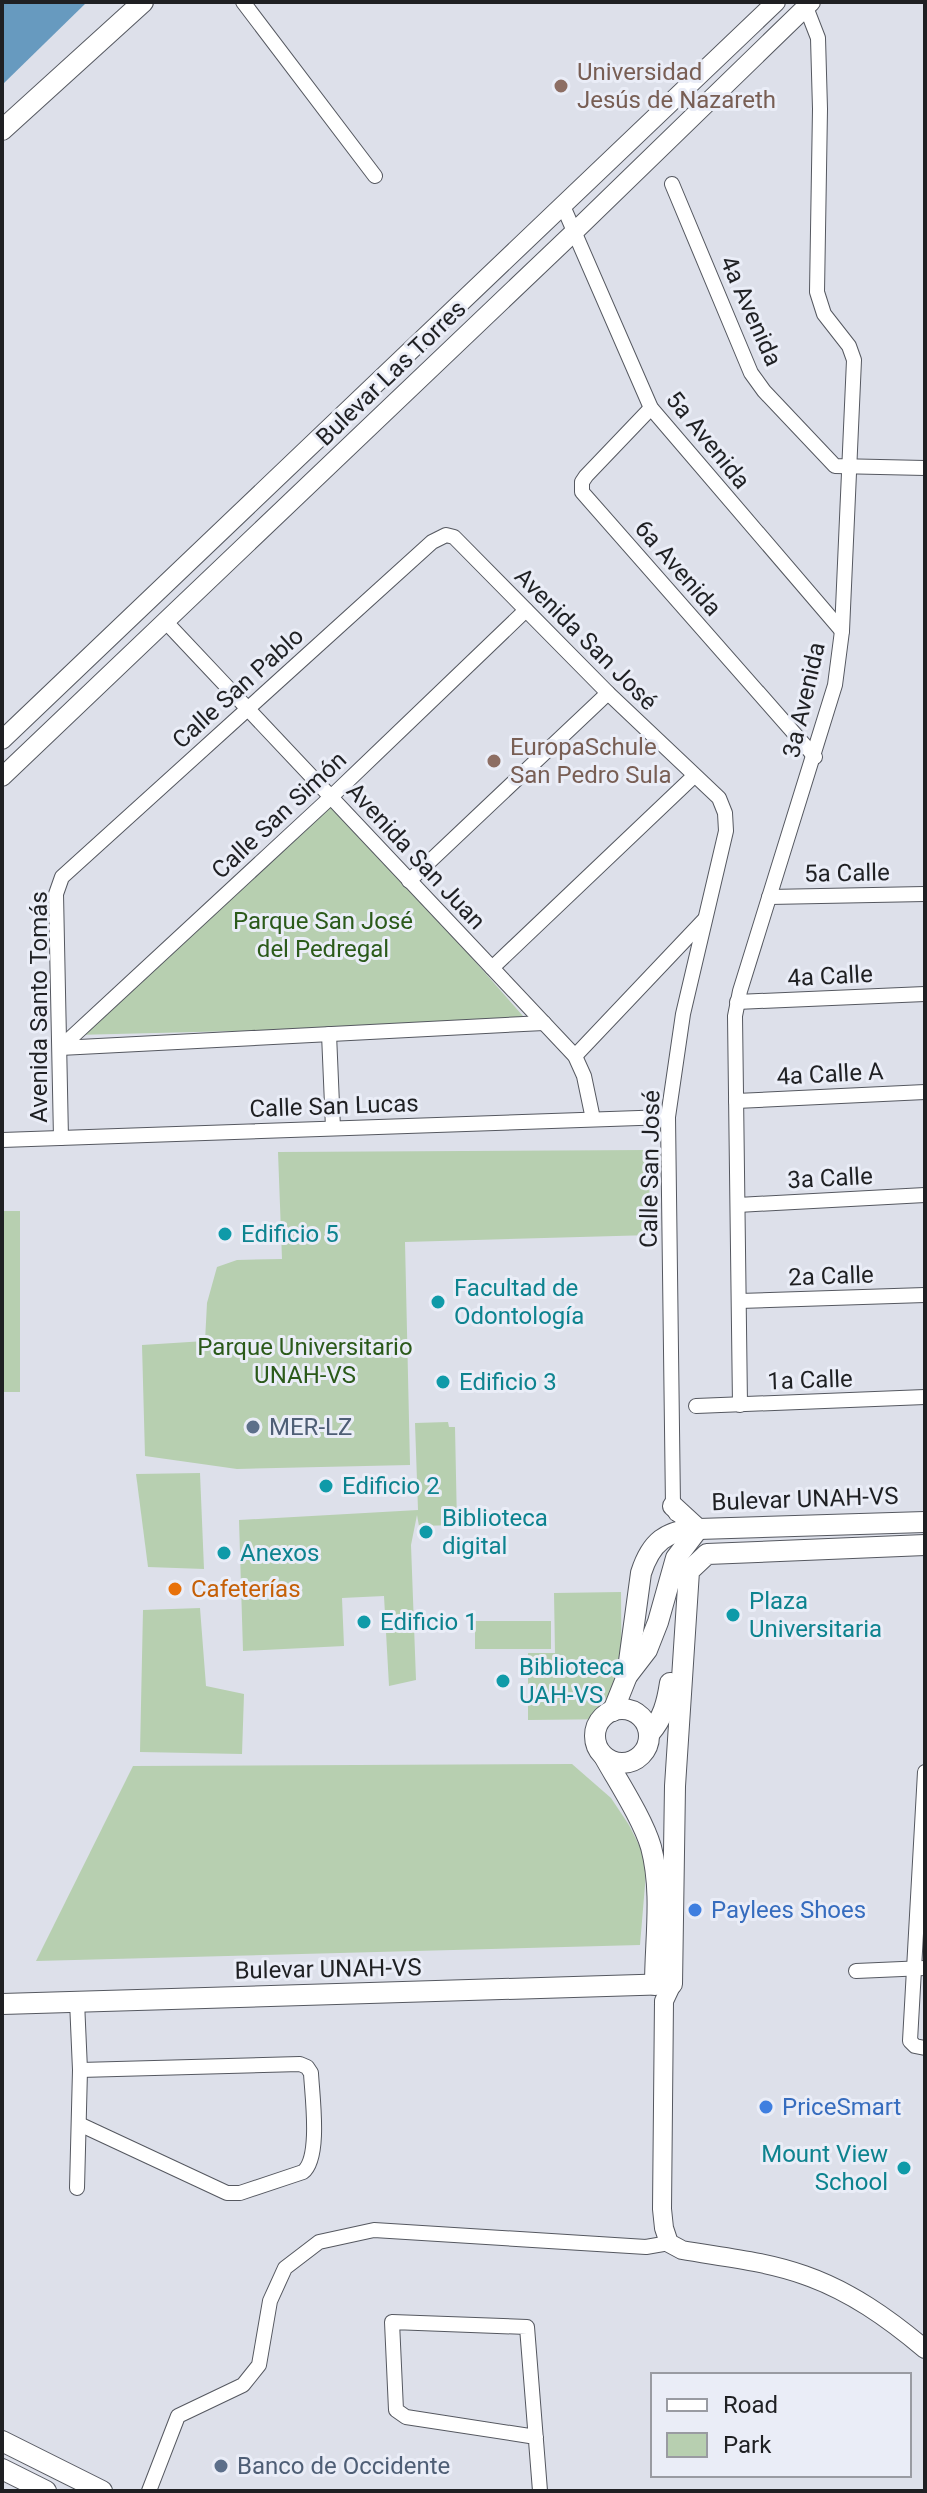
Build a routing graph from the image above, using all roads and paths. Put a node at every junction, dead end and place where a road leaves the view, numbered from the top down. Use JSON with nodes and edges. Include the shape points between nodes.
{"nodes":[{"id":1,"x":143,"y":2,"type":"edge"},
{"id":2,"x":243,"y":2,"type":"edge"},
{"id":3,"x":776,"y":2,"type":"edge"},
{"id":4,"x":807,"y":4,"type":"edge"},
{"id":5,"x":2,"y":130,"type":"edge"},
{"id":6,"x":375,"y":176,"type":"dead end"},
{"id":7,"x":672,"y":184,"type":"dead end"},
{"id":8,"x":563,"y":206,"type":"junction"},
{"id":9,"x":573,"y":233,"type":"junction"},
{"id":10,"x":651,"y":408,"type":"junction"},
{"id":11,"x":849,"y":467,"type":"junction"},
{"id":12,"x":925,"y":468,"type":"edge"},
{"id":13,"x":446,"y":535,"type":"joint"},
{"id":14,"x":526,"y":610,"type":"junction"},
{"id":15,"x":165,"y":621,"type":"junction"},
{"id":16,"x":842,"y":631,"type":"junction"},
{"id":17,"x":608,"y":693,"type":"junction"},
{"id":18,"x":248,"y":709,"type":"junction"},
{"id":19,"x":2,"y":740,"type":"edge"},
{"id":20,"x":815,"y":757,"type":"junction"},
{"id":21,"x":694,"y":776,"type":"junction"},
{"id":22,"x":2,"y":777,"type":"edge"},
{"id":23,"x":331,"y":797,"type":"junction"},
{"id":24,"x":725,"y":813,"type":"joint"},
{"id":25,"x":62,"y":877,"type":"joint"},
{"id":26,"x":409,"y":881,"type":"junction"},
{"id":27,"x":925,"y":894,"type":"edge"},
{"id":28,"x":769,"y":897,"type":"junction"},
{"id":29,"x":705,"y":919,"type":"junction"},
{"id":30,"x":492,"y":968,"type":"junction"},
{"id":31,"x":925,"y":994,"type":"edge"},
{"id":32,"x":737,"y":1002,"type":"junction"},
{"id":33,"x":544,"y":1023,"type":"junction"},
{"id":34,"x":329,"y":1034,"type":"junction"},
{"id":35,"x":60,"y":1048,"type":"junction"},
{"id":36,"x":575,"y":1056,"type":"junction"},
{"id":37,"x":925,"y":1092,"type":"edge"},
{"id":38,"x":736,"y":1101,"type":"junction"},
{"id":39,"x":668,"y":1117,"type":"junction"},
{"id":40,"x":593,"y":1119,"type":"junction"},
{"id":41,"x":333,"y":1128,"type":"junction"},
{"id":42,"x":61,"y":1138,"type":"junction"},
{"id":43,"x":2,"y":1140,"type":"edge"},
{"id":44,"x":925,"y":1195,"type":"edge"},
{"id":45,"x":738,"y":1205,"type":"junction"},
{"id":46,"x":925,"y":1295,"type":"edge"},
{"id":47,"x":739,"y":1301,"type":"junction"},
{"id":48,"x":925,"y":1397,"type":"edge"},
{"id":49,"x":740,"y":1405,"type":"junction"},
{"id":50,"x":686,"y":1407,"type":"junction"},
{"id":51,"x":673,"y":1506,"type":"joint"},
{"id":52,"x":925,"y":1522,"type":"edge"},
{"id":53,"x":690,"y":1529,"type":"junction"},
{"id":54,"x":925,"y":1545,"type":"edge"},
{"id":55,"x":683,"y":1657,"type":"junction"},
{"id":56,"x":627,"y":1676,"type":"junction"},
{"id":57,"x":613,"y":1711,"type":"junction"},
{"id":58,"x":649,"y":1740,"type":"junction"},
{"id":59,"x":605,"y":1758,"type":"junction"},
{"id":60,"x":925,"y":1772,"type":"edge"},
{"id":61,"x":675,"y":1786,"type":"junction"},
{"id":62,"x":919,"y":1969,"type":"edge"},
{"id":63,"x":856,"y":1971,"type":"dead end"},
{"id":64,"x":664,"y":1983,"type":"junction"},
{"id":65,"x":2,"y":1991,"type":"edge"},
{"id":66,"x":180,"y":1992,"type":"junction"},
{"id":67,"x":77,"y":2001,"type":"junction"},
{"id":68,"x":2,"y":2004,"type":"edge"},
{"id":69,"x":925,"y":2048,"type":"edge"},
{"id":70,"x":80,"y":2070,"type":"junction"},
{"id":71,"x":79,"y":2124,"type":"junction"},
{"id":72,"x":77,"y":2188,"type":"dead end"},
{"id":73,"x":669,"y":2243,"type":"junction"},
{"id":74,"x":925,"y":2349,"type":"edge"},
{"id":75,"x":536,"y":2437,"type":"junction"},
{"id":76,"x":2,"y":2441,"type":"edge"},
{"id":77,"x":2,"y":2455,"type":"edge"},
{"id":78,"x":12,"y":2467,"type":"edge"},
{"id":79,"x":46,"y":2491,"type":"edge"},
{"id":80,"x":76,"y":2491,"type":"edge"},
{"id":81,"x":102,"y":2491,"type":"edge"},
{"id":82,"x":149,"y":2491,"type":"edge"},
{"id":83,"x":540,"y":2491,"type":"edge"}],
"edges":[{"from":1,"to":5,"type":"main road"},
{"from":2,"to":6,"type":"street"},
{"from":3,"to":8,"type":"street","name":"Bulevar Las Torres"},
{"from":4,"to":9,"type":"street","name":"Bulevar Las Torres"},
{"from":4,"to":11,"type":"street","name":"3a Avenida","via":[[818,38],[817,292],[824,314],[854,360]]},
{"from":7,"to":11,"type":"street","name":"4a Avenida","via":[[751,373],[828,461]]},
{"from":8,"to":9,"type":"street","name":"5a Avenida"},
{"from":8,"to":19,"type":"street","name":"Bulevar Las Torres"},
{"from":9,"to":10,"type":"street","name":"5a Avenida"},
{"from":9,"to":15,"type":"street","name":"Bulevar Las Torres"},
{"from":10,"to":16,"type":"street","name":"5a Avenida"},
{"from":10,"to":20,"type":"street","name":"6a Avenida","via":[[586,476],[582,492]]},
{"from":11,"to":12,"type":"street"},
{"from":11,"to":16,"type":"street","name":"3a Avenida"},
{"from":13,"to":14,"type":"street","name":"Avenida San José","via":[[454,537]]},
{"from":13,"to":18,"type":"street","name":"Calle San Pablo"},
{"from":14,"to":17,"type":"street","name":"Avenida San José"},
{"from":14,"to":23,"type":"street","name":"Calle San Simón"},
{"from":15,"to":18,"type":"street","name":"Avenida San Juan"},
{"from":15,"to":22,"type":"street","name":"Bulevar Las Torres"},
{"from":16,"to":20,"type":"street","name":"3a Avenida","via":[[835,685]]},
{"from":17,"to":21,"type":"street","name":"Avenida San José"},
{"from":17,"to":26,"type":"street"},
{"from":18,"to":23,"type":"street","name":"Avenida San Juan"},
{"from":18,"to":25,"type":"street","name":"Calle San Pablo"},
{"from":20,"to":28,"type":"street","name":"3a Avenida"},
{"from":21,"to":24,"type":"street","name":"Avenida San José","via":[[719,798]]},
{"from":21,"to":30,"type":"street"},
{"from":23,"to":26,"type":"street","name":"Avenida San Juan"},
{"from":23,"to":35,"type":"street","name":"Calle San Simón"},
{"from":24,"to":29,"type":"street","name":"Calle San José","via":[[726,831]]},
{"from":25,"to":35,"type":"street","name":"Avenida Santo Tomás","via":[[56,894]]},
{"from":26,"to":30,"type":"street","name":"Avenida San Juan"},
{"from":27,"to":28,"type":"street","name":"5a Calle"},
{"from":28,"to":32,"type":"street","name":"3a Avenida"},
{"from":29,"to":36,"type":"street"},
{"from":29,"to":39,"type":"street","name":"Calle San José","via":[[683,1014]]},
{"from":30,"to":33,"type":"street","name":"Avenida San Juan"},
{"from":31,"to":32,"type":"street","name":"4a Calle"},
{"from":32,"to":38,"type":"street","name":"3a Avenida"},
{"from":33,"to":34,"type":"street"},
{"from":33,"to":36,"type":"street","name":"Avenida San Juan"},
{"from":34,"to":35,"type":"street"},
{"from":34,"to":41,"type":"street"},
{"from":35,"to":42,"type":"street","name":"Avenida Santo Tomás"},
{"from":36,"to":40,"type":"street","name":"Avenida San Juan"},
{"from":37,"to":38,"type":"street","name":"4a Calle A"},
{"from":38,"to":45,"type":"street","name":"3a Avenida"},
{"from":39,"to":40,"type":"street","name":"Calle San Lucas"},
{"from":39,"to":50,"type":"street","name":"Calle San José"},
{"from":40,"to":41,"type":"street","name":"Calle San Lucas"},
{"from":41,"to":42,"type":"street","name":"Calle San Lucas"},
{"from":42,"to":43,"type":"street","name":"Calle San Lucas"},
{"from":44,"to":45,"type":"street","name":"3a Calle"},
{"from":45,"to":47,"type":"street","name":"3a Avenida"},
{"from":46,"to":47,"type":"street","name":"2a Calle"},
{"from":47,"to":49,"type":"street","name":"3a Avenida"},
{"from":48,"to":49,"type":"street","name":"1a Calle"},
{"from":49,"to":50,"type":"street","name":"1a Calle"},
{"from":50,"to":51,"type":"street","name":"Calle San José"},
{"from":51,"to":53,"type":"main road","via":[[686,1516]]},
{"from":52,"to":53,"type":"main road","name":"Bulevar UNAH-VS"},
{"from":53,"to":56,"type":"main road","name":"Bulevar UNAH-VS","via":[[647,1650]]},
{"from":53,"to":56,"type":"main road","via":[[657,1540],[646,1559]]},
{"from":54,"to":55,"type":"main road","name":"Bulevar UNAH-VS","via":[[707,1554],[689,1571]]},
{"from":55,"to":58,"type":"main road","via":[[673,1670],[667,1706]]},
{"from":55,"to":61,"type":"main road","name":"Bulevar UNAH-VS"},
{"from":56,"to":57,"type":"main road","name":"Bulevar UNAH-VS"},
{"from":57,"to":58,"type":"main road","via":[[634,1712],[645,1720]]},
{"from":57,"to":59,"type":"main road","via":[[595,1735]]},
{"from":58,"to":59,"type":"main road","via":[[639,1758],[625,1763]]},
{"from":58,"to":61,"type":"main road"},
{"from":59,"to":64,"type":"main road","via":[[650,1845]]},
{"from":60,"to":62,"type":"street"},
{"from":61,"to":64,"type":"main road","name":"Bulevar UNAH-VS"},
{"from":62,"to":63,"type":"street"},
{"from":62,"to":69,"type":"street","via":[[910,2041]]},
{"from":64,"to":66,"type":"main road","name":"Bulevar UNAH-VS"},
{"from":64,"to":73,"type":"street","via":[[662,2209]]},
{"from":65,"to":66,"type":"main road","name":"Bulevar UNAH-VS"},
{"from":66,"to":67,"type":"main road","name":"Bulevar UNAH-VS"},
{"from":67,"to":68,"type":"main road","name":"Bulevar UNAH-VS"},
{"from":67,"to":70,"type":"street"},
{"from":70,"to":71,"type":"street"},
{"from":70,"to":71,"type":"street","via":[[300,2064],[311,2073],[314,2154],[303,2172],[227,2193]]},
{"from":71,"to":72,"type":"street"},
{"from":73,"to":74,"type":"street","via":[[682,2250],[777,2267],[830,2285],[887,2318]]},
{"from":73,"to":82,"type":"street","via":[[646,2247],[374,2230],[319,2242],[285,2268],[270,2301],[259,2365],[243,2385],[178,2416]]},
{"from":75,"to":75,"type":"street","via":[[527,2327],[392,2322],[396,2410],[406,2417]]},
{"from":75,"to":83,"type":"street"},
{"from":76,"to":81,"type":"main road"},
{"from":77,"to":78,"type":"main road"},
{"from":78,"to":79,"type":"main road"},
{"from":78,"to":80,"type":"main road"}]}
